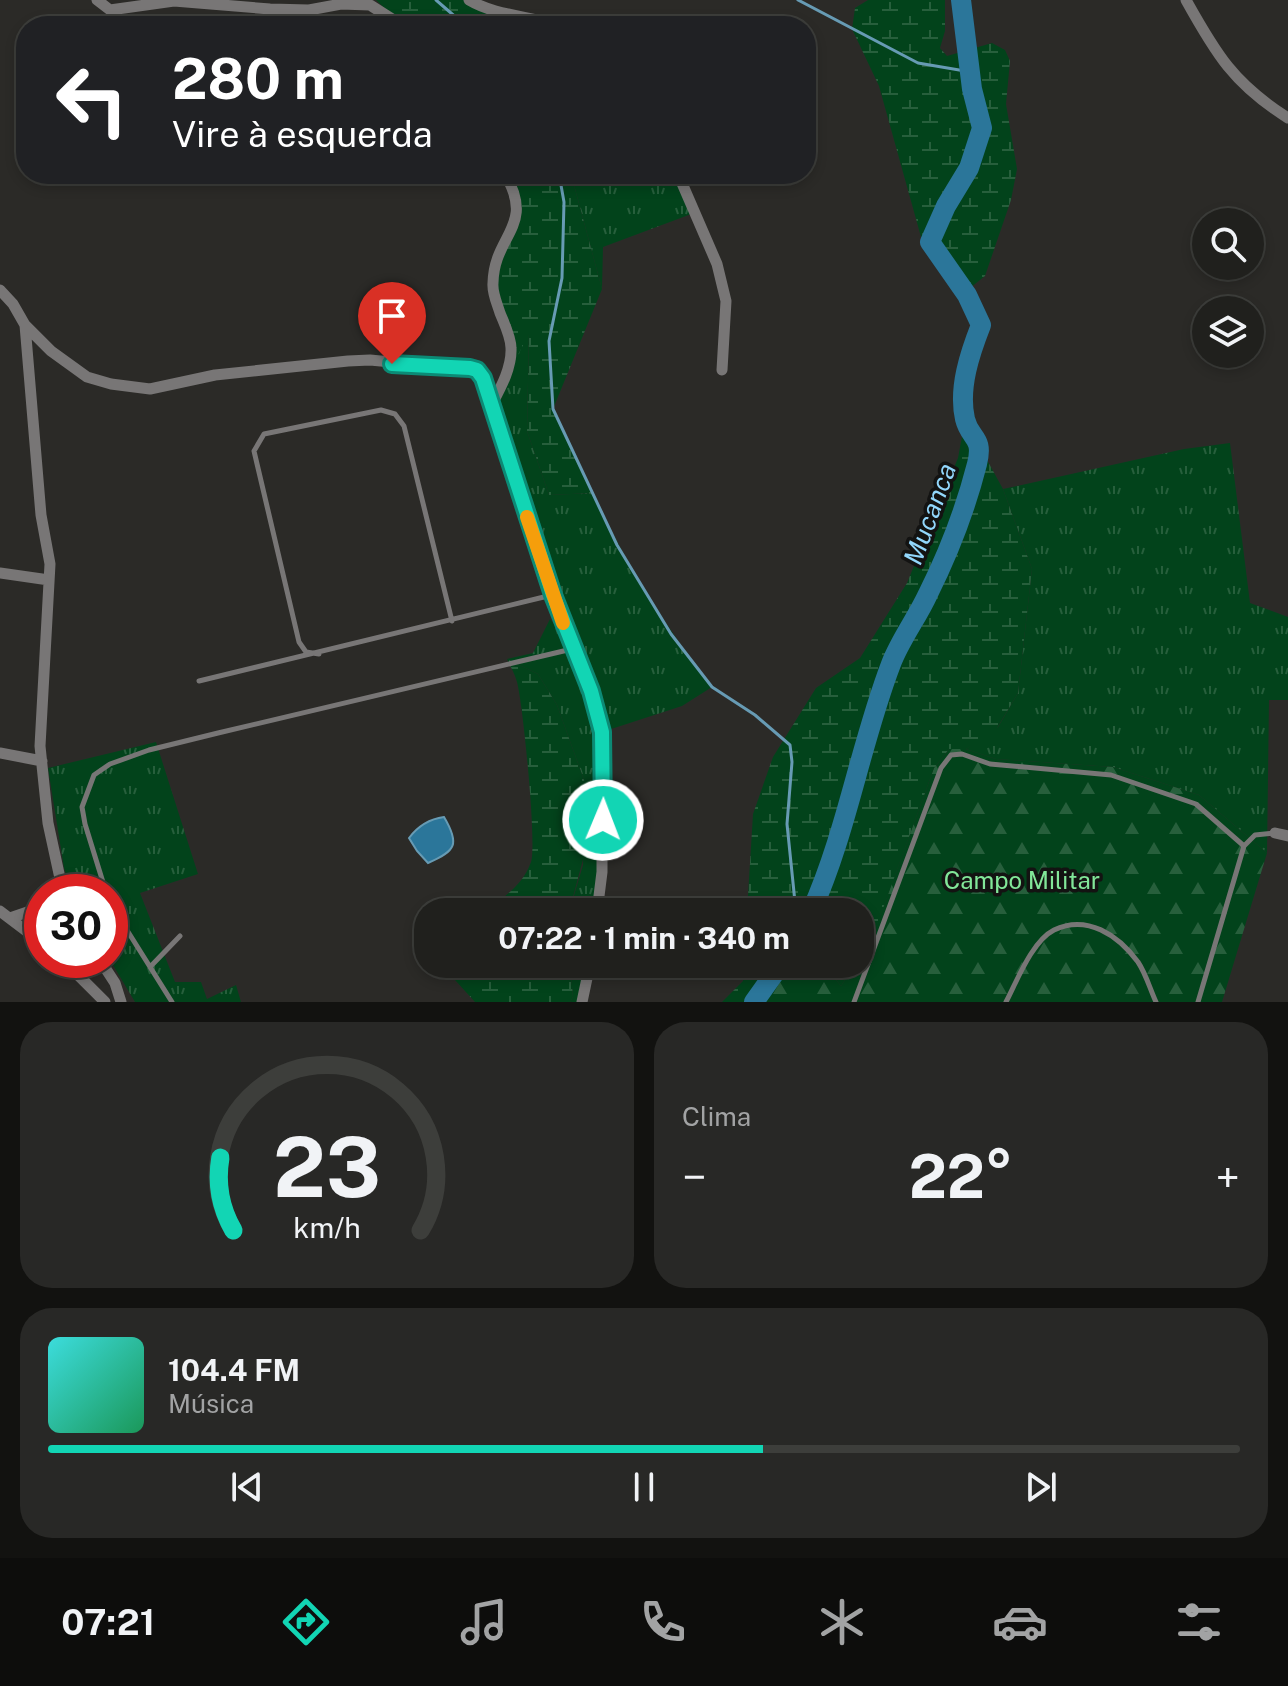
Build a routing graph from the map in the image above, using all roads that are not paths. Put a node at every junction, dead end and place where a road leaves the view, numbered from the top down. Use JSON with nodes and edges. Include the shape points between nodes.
{"nodes":[{"id":1,"x":97,"y":0,"type":"edge"},
{"id":2,"x":469,"y":0,"type":"edge"},
{"id":3,"x":1186,"y":0,"type":"edge"},
{"id":4,"x":387,"y":16,"type":"edge"},
{"id":5,"x":523,"y":16,"type":"edge"},
{"id":6,"x":1288,"y":118,"type":"edge"},
{"id":7,"x":510,"y":184,"type":"edge"},
{"id":8,"x":682,"y":184,"type":"edge"},
{"id":9,"x":0,"y":290,"type":"edge"},
{"id":10,"x":25,"y":325,"type":"junction"},
{"id":11,"x":722,"y":370,"type":"dead end"},
{"id":12,"x":491,"y":406,"type":"junction"},
{"id":13,"x":0,"y":573,"type":"edge"},
{"id":14,"x":49,"y":580,"type":"junction"},
{"id":15,"x":553,"y":595,"type":"junction"},
{"id":16,"x":452,"y":621,"type":"junction"},
{"id":17,"x":572,"y":649,"type":"junction"},
{"id":18,"x":319,"y":654,"type":"junction"},
{"id":19,"x":199,"y":681,"type":"dead end"},
{"id":20,"x":0,"y":753,"type":"edge"},
{"id":21,"x":42,"y":761,"type":"junction"},
{"id":22,"x":1275,"y":833,"type":"joint"},
{"id":23,"x":1288,"y":836,"type":"edge"},
{"id":24,"x":1244,"y":846,"type":"junction"},
{"id":25,"x":59,"y":874,"type":"edge"},
{"id":26,"x":100,"y":874,"type":"edge"},
{"id":27,"x":599,"y":898,"type":"edge"},
{"id":28,"x":5,"y":914,"type":"edge"},
{"id":29,"x":24,"y":929,"type":"edge"},
{"id":30,"x":128,"y":932,"type":"edge"},
{"id":31,"x":180,"y":936,"type":"dead end"},
{"id":32,"x":150,"y":967,"type":"junction"},
{"id":33,"x":81,"y":978,"type":"edge"},
{"id":34,"x":112,"y":978,"type":"edge"},
{"id":35,"x":587,"y":978,"type":"edge"},
{"id":36,"x":105,"y":1002,"type":"edge"},
{"id":37,"x":121,"y":1002,"type":"edge"},
{"id":38,"x":172,"y":1002,"type":"edge"},
{"id":39,"x":582,"y":1002,"type":"edge"},
{"id":40,"x":854,"y":1002,"type":"edge"},
{"id":41,"x":1006,"y":1002,"type":"edge"},
{"id":42,"x":1156,"y":1002,"type":"edge"},
{"id":43,"x":1198,"y":1002,"type":"edge"}],
"edges":[{"from":1,"to":4,"type":"street","via":[[110,10],[174,1],[309,10],[370,5]]},
{"from":2,"to":5,"type":"street"},
{"from":3,"to":6,"type":"street","via":[[1235,78]]},
{"from":7,"to":12,"type":"street","via":[[518,207],[495,261],[492,287],[511,348],[504,381]]},
{"from":8,"to":11,"type":"street","via":[[717,264],[726,301]]},
{"from":9,"to":10,"type":"street"},
{"from":10,"to":12,"type":"street","via":[[69,366],[111,384],[150,389],[215,375],[370,360],[477,370]]},
{"from":10,"to":14,"type":"street"},
{"from":12,"to":15,"type":"street"},
{"from":13,"to":14,"type":"street"},
{"from":14,"to":21,"type":"street"},
{"from":15,"to":16,"type":"lane"},
{"from":15,"to":17,"type":"street"},
{"from":16,"to":18,"type":"lane"},
{"from":16,"to":18,"type":"lane","via":[[404,426],[395,414],[381,410],[264,434],[254,451],[299,642],[306,652]]},
{"from":17,"to":26,"type":"lane","via":[[204,736],[110,764],[94,775],[82,807]]},
{"from":17,"to":27,"type":"street","via":[[602,732]]},
{"from":18,"to":19,"type":"lane"},
{"from":20,"to":21,"type":"street"},
{"from":21,"to":25,"type":"street"},
{"from":22,"to":23,"type":"street"},
{"from":22,"to":24,"type":"lane","via":[[1255,835]]},
{"from":24,"to":40,"type":"lane","via":[[1196,804],[1111,775],[990,764],[951,755],[941,768]]},
{"from":24,"to":43,"type":"lane"},
{"from":28,"to":29,"type":"street"},
{"from":30,"to":32,"type":"lane"},
{"from":31,"to":32,"type":"lane"},
{"from":32,"to":38,"type":"lane"},
{"from":33,"to":36,"type":"street"},
{"from":34,"to":37,"type":"street"},
{"from":35,"to":39,"type":"street"},
{"from":41,"to":42,"type":"lane","via":[[1030,954],[1052,931],[1084,923],[1111,934],[1139,963]]}]}
